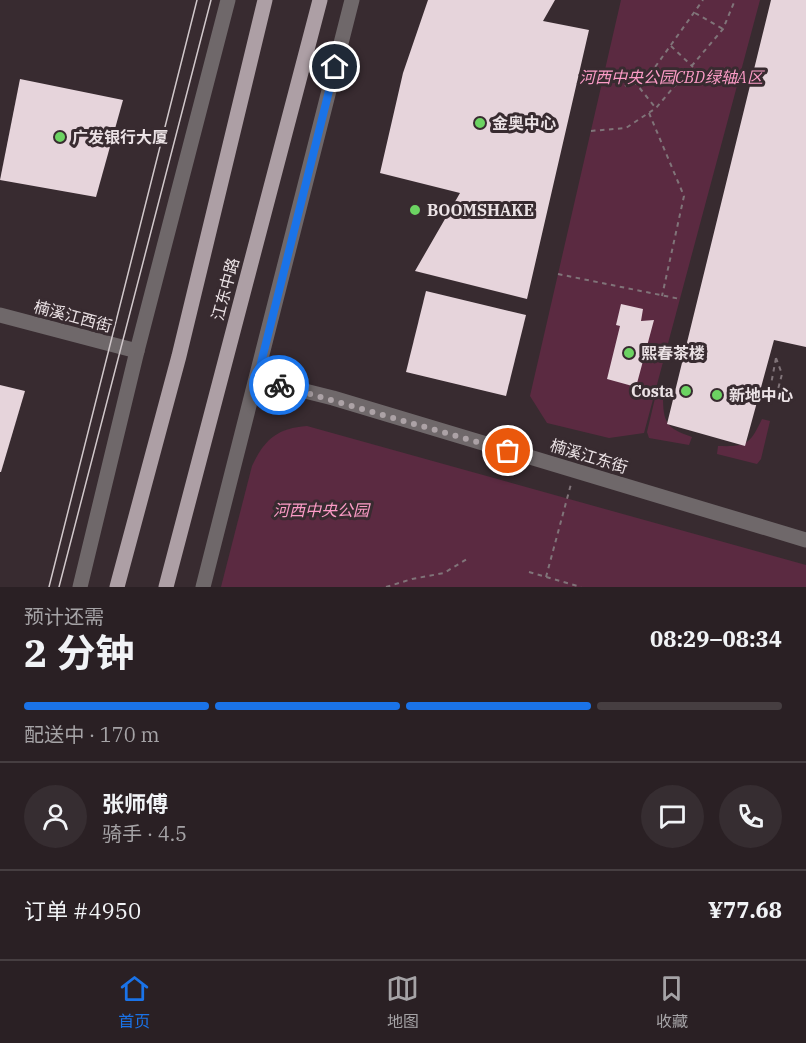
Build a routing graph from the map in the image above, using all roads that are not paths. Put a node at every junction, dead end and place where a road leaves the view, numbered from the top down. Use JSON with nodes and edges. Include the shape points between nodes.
{"nodes":[{"id":1,"x":228,"y":0,"type":"edge"},
{"id":2,"x":265,"y":0,"type":"edge"},
{"id":3,"x":320,"y":0,"type":"edge"},
{"id":4,"x":352,"y":0,"type":"edge"},
{"id":5,"x":0,"y":315,"type":"edge"},
{"id":6,"x":137,"y":351,"type":"junction"},
{"id":7,"x":257,"y":379,"type":"junction"},
{"id":8,"x":806,"y":540,"type":"edge"},
{"id":9,"x":80,"y":587,"type":"edge"},
{"id":10,"x":117,"y":587,"type":"edge"},
{"id":11,"x":166,"y":587,"type":"edge"},
{"id":12,"x":203,"y":587,"type":"edge"}],
"edges":[{"from":1,"to":6,"type":"street"},
{"from":2,"to":10,"type":"main road","name":"江东中路","via":[[179,356]]},
{"from":3,"to":11,"type":"main road","name":"江东中路"},
{"from":4,"to":7,"type":"street"},
{"from":5,"to":6,"type":"street","name":"楠溪江西街"},
{"from":6,"to":9,"type":"street"},
{"from":7,"to":8,"type":"street","name":"楠溪江东街","via":[[333,398]]},
{"from":7,"to":12,"type":"street"}]}
